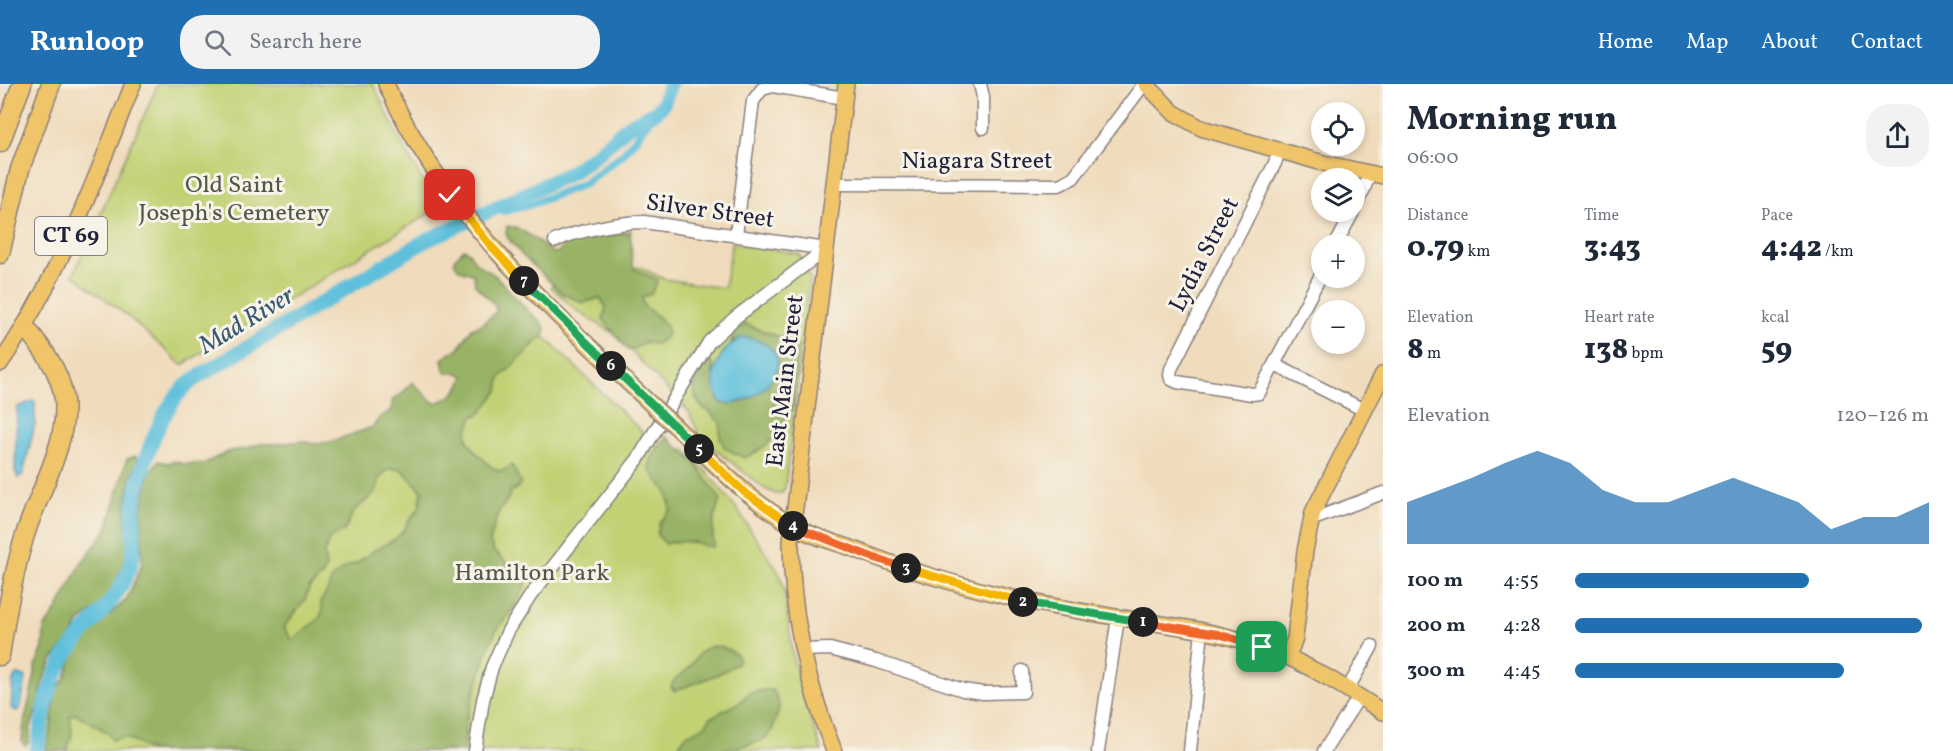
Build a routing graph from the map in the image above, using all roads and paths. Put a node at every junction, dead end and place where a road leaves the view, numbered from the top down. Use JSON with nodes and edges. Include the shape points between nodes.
{"nodes":[{"id":1,"x":12,"y":84,"type":"edge"},
{"id":2,"x":22,"y":84,"type":"edge"},
{"id":3,"x":51,"y":84,"type":"edge"},
{"id":4,"x":133,"y":84,"type":"edge"},
{"id":5,"x":386,"y":84,"type":"edge"},
{"id":6,"x":980,"y":84,"type":"edge"},
{"id":7,"x":1145,"y":84,"type":"edge"},
{"id":8,"x":845,"y":91,"type":"edge"},
{"id":9,"x":0,"y":108,"type":"edge"},
{"id":10,"x":983,"y":128,"type":"dead end"},
{"id":11,"x":0,"y":143,"type":"edge"},
{"id":12,"x":1279,"y":151,"type":"junction"},
{"id":13,"x":1376,"y":175,"type":"edge"},
{"id":14,"x":834,"y":183,"type":"junction"},
{"id":15,"x":1365,"y":188,"type":"edge"},
{"id":16,"x":736,"y":235,"type":"junction"},
{"id":17,"x":555,"y":241,"type":"dead end"},
{"id":18,"x":826,"y":249,"type":"junction"},
{"id":19,"x":0,"y":254,"type":"edge"},
{"id":20,"x":1314,"y":288,"type":"edge"},
{"id":21,"x":25,"y":327,"type":"junction"},
{"id":22,"x":0,"y":364,"type":"edge"},
{"id":23,"x":1275,"y":365,"type":"junction"},
{"id":24,"x":1383,"y":374,"type":"edge"},
{"id":25,"x":1364,"y":410,"type":"junction"},
{"id":26,"x":1383,"y":493,"type":"edge"},
{"id":27,"x":1311,"y":520,"type":"junction"},
{"id":28,"x":792,"y":525,"type":"junction"},
{"id":29,"x":1118,"y":618,"type":"junction"},
{"id":30,"x":1202,"y":631,"type":"junction"},
{"id":31,"x":1372,"y":646,"type":"dead end"},
{"id":32,"x":802,"y":650,"type":"junction"},
{"id":33,"x":0,"y":656,"type":"edge"},
{"id":34,"x":1288,"y":657,"type":"junction"},
{"id":35,"x":1022,"y":671,"type":"dead end"},
{"id":36,"x":1353,"y":693,"type":"junction"},
{"id":37,"x":1383,"y":712,"type":"edge"},
{"id":38,"x":475,"y":751,"type":"edge"},
{"id":39,"x":834,"y":751,"type":"edge"},
{"id":40,"x":1098,"y":751,"type":"edge"},
{"id":41,"x":1190,"y":751,"type":"edge"},
{"id":42,"x":1324,"y":751,"type":"edge"}],
"edges":[{"from":1,"to":9,"type":"highway"},
{"from":2,"to":11,"type":"highway"},
{"from":3,"to":19,"type":"highway","via":[[20,170]]},
{"from":4,"to":21,"type":"main road","number":"CT 69","via":[[70,239]]},
{"from":5,"to":28,"type":"main road","bridge":true,"via":[[422,153],[482,235],[535,292],[744,492]]},
{"from":6,"to":10,"type":"street"},
{"from":7,"to":12,"type":"main road","via":[[1173,112],[1195,125]]},
{"from":7,"to":14,"type":"street","name":"Niagara Street","via":[[1073,178],[1059,186]]},
{"from":8,"to":14,"type":"main road","name":"East Main Street"},
{"from":8,"to":16,"type":"street","via":[[773,86],[762,89],[753,101]]},
{"from":12,"to":13,"type":"main road"},
{"from":12,"to":23,"type":"street","name":"Lydia Street","via":[[1171,369],[1171,378],[1252,394],[1259,393]]},
{"from":13,"to":15,"type":"street"},
{"from":14,"to":18,"type":"main road","name":"East Main Street"},
{"from":16,"to":17,"type":"street","name":"Silver Street","via":[[637,222]]},
{"from":16,"to":18,"type":"street","name":"Silver Street"},
{"from":18,"to":28,"type":"main road","name":"East Main Street"},
{"from":18,"to":38,"type":"street","via":[[709,342],[638,459],[531,595],[508,631],[492,667]]},
{"from":20,"to":23,"type":"street"},
{"from":21,"to":22,"type":"main road","number":"CT 69"},
{"from":21,"to":33,"type":"highway","via":[[56,370],[63,392],[64,416],[18,561]]},
{"from":23,"to":25,"type":"street"},
{"from":24,"to":25,"type":"main road"},
{"from":25,"to":27,"type":"main road"},
{"from":26,"to":27,"type":"street"},
{"from":27,"to":34,"type":"main road","via":[[1295,638]]},
{"from":28,"to":29,"type":"main road","via":[[881,560],[997,596]]},
{"from":28,"to":32,"type":"main road","name":"East Main Street","via":[[794,598]]},
{"from":29,"to":30,"type":"main road"},
{"from":29,"to":40,"type":"street"},
{"from":30,"to":34,"type":"main road"},
{"from":30,"to":41,"type":"street"},
{"from":31,"to":36,"type":"street"},
{"from":32,"to":35,"type":"street","via":[[830,650],[876,660],[963,690],[983,693],[1023,692]]},
{"from":32,"to":39,"type":"main road","name":"East Main Street","via":[[814,698]]},
{"from":34,"to":36,"type":"main road"},
{"from":36,"to":37,"type":"main road"},
{"from":36,"to":42,"type":"street"}]}
